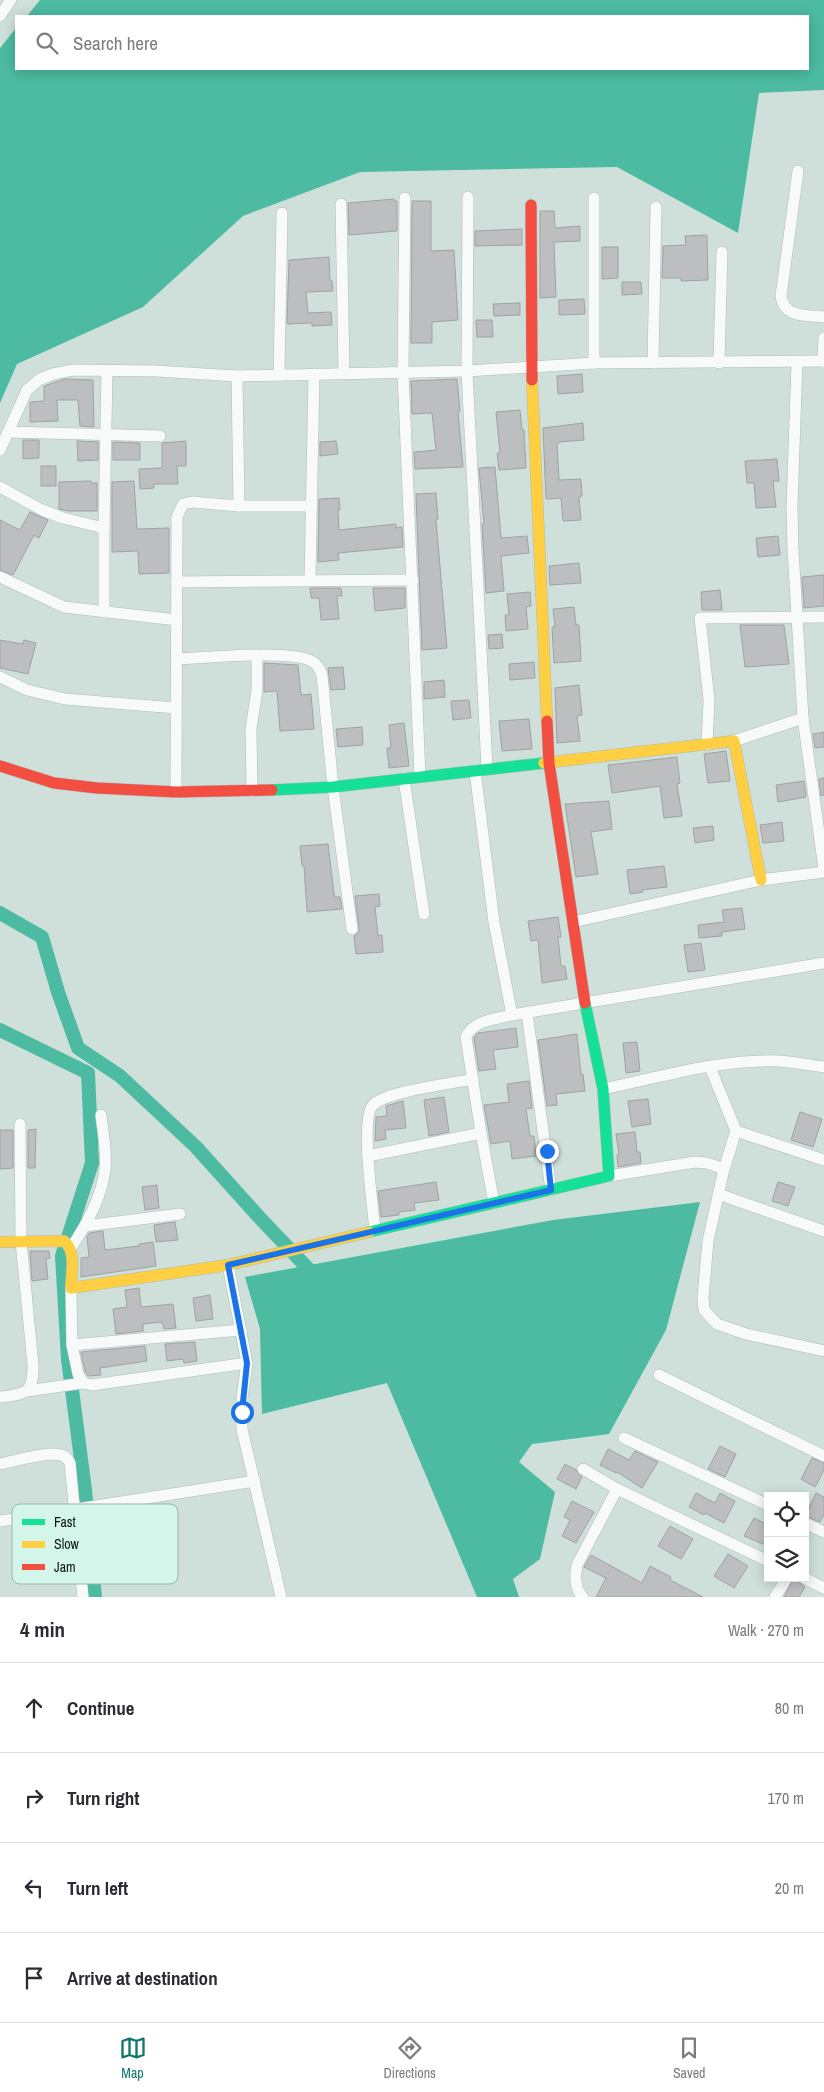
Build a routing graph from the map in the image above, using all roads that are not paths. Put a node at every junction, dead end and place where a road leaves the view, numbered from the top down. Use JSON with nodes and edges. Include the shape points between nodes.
{"nodes":[{"id":1,"x":11,"y":0,"type":"edge"},
{"id":2,"x":0,"y":16,"type":"edge"},
{"id":3,"x":798,"y":171,"type":"dead end"},
{"id":4,"x":468,"y":197,"type":"dead end"},
{"id":5,"x":405,"y":198,"type":"dead end"},
{"id":6,"x":594,"y":198,"type":"dead end"},
{"id":7,"x":341,"y":204,"type":"dead end"},
{"id":8,"x":531,"y":205,"type":"dead end"},
{"id":9,"x":656,"y":207,"type":"dead end"},
{"id":10,"x":282,"y":213,"type":"dead end"},
{"id":11,"x":722,"y":252,"type":"dead end"},
{"id":12,"x":824,"y":317,"type":"edge"},
{"id":13,"x":824,"y":338,"type":"edge"},
{"id":14,"x":797,"y":362,"type":"junction"},
{"id":15,"x":823,"y":362,"type":"edge"},
{"id":16,"x":594,"y":363,"type":"junction"},
{"id":17,"x":654,"y":363,"type":"junction"},
{"id":18,"x":720,"y":363,"type":"junction"},
{"id":19,"x":531,"y":366,"type":"junction"},
{"id":20,"x":107,"y":371,"type":"junction"},
{"id":21,"x":467,"y":371,"type":"junction"},
{"id":22,"x":403,"y":372,"type":"junction"},
{"id":23,"x":344,"y":373,"type":"junction"},
{"id":24,"x":314,"y":374,"type":"junction"},
{"id":25,"x":279,"y":375,"type":"junction"},
{"id":26,"x":236,"y":376,"type":"junction"},
{"id":27,"x":8,"y":432,"type":"junction"},
{"id":28,"x":105,"y":434,"type":"junction"},
{"id":29,"x":160,"y":436,"type":"dead end"},
{"id":30,"x":0,"y":450,"type":"edge"},
{"id":31,"x":0,"y":487,"type":"edge"},
{"id":32,"x":239,"y":506,"type":"junction"},
{"id":33,"x":311,"y":506,"type":"junction"},
{"id":34,"x":104,"y":528,"type":"junction"},
{"id":35,"x":0,"y":577,"type":"edge"},
{"id":36,"x":310,"y":580,"type":"junction"},
{"id":37,"x":413,"y":580,"type":"junction"},
{"id":38,"x":177,"y":582,"type":"junction"},
{"id":39,"x":104,"y":612,"type":"junction"},
{"id":40,"x":797,"y":617,"type":"junction"},
{"id":41,"x":824,"y":617,"type":"edge"},
{"id":42,"x":177,"y":620,"type":"junction"},
{"id":43,"x":257,"y":655,"type":"junction"},
{"id":44,"x":178,"y":659,"type":"junction"},
{"id":45,"x":0,"y":677,"type":"edge"},
{"id":46,"x":176,"y":708,"type":"junction"},
{"id":47,"x":803,"y":718,"type":"junction"},
{"id":48,"x":734,"y":741,"type":"junction"},
{"id":49,"x":707,"y":745,"type":"junction"},
{"id":50,"x":549,"y":763,"type":"junction"},
{"id":51,"x":0,"y":766,"type":"edge"},
{"id":52,"x":481,"y":769,"type":"junction"},
{"id":53,"x":420,"y":776,"type":"junction"},
{"id":54,"x":404,"y":779,"type":"junction"},
{"id":55,"x":333,"y":787,"type":"junction"},
{"id":56,"x":252,"y":791,"type":"junction"},
{"id":57,"x":176,"y":792,"type":"junction"},
{"id":58,"x":824,"y":871,"type":"edge"},
{"id":59,"x":761,"y":880,"type":"junction"},
{"id":60,"x":424,"y":914,"type":"dead end"},
{"id":61,"x":573,"y":922,"type":"junction"},
{"id":62,"x":352,"y":929,"type":"dead end"},
{"id":63,"x":824,"y":963,"type":"edge"},
{"id":64,"x":585,"y":1002,"type":"junction"},
{"id":65,"x":526,"y":1013,"type":"junction"},
{"id":66,"x":512,"y":1015,"type":"junction"},
{"id":67,"x":710,"y":1067,"type":"junction"},
{"id":68,"x":824,"y":1067,"type":"edge"},
{"id":69,"x":473,"y":1079,"type":"junction"},
{"id":70,"x":603,"y":1089,"type":"junction"},
{"id":71,"x":101,"y":1115,"type":"dead end"},
{"id":72,"x":20,"y":1124,"type":"dead end"},
{"id":73,"x":736,"y":1131,"type":"junction"},
{"id":74,"x":481,"y":1133,"type":"junction"},
{"id":75,"x":368,"y":1156,"type":"junction"},
{"id":76,"x":824,"y":1160,"type":"edge"},
{"id":77,"x":724,"y":1169,"type":"junction"},
{"id":78,"x":610,"y":1176,"type":"junction"},
{"id":79,"x":551,"y":1190,"type":"junction"},
{"id":80,"x":718,"y":1194,"type":"junction"},
{"id":81,"x":494,"y":1203,"type":"junction"},
{"id":82,"x":180,"y":1214,"type":"dead end"},
{"id":83,"x":85,"y":1226,"type":"junction"},
{"id":84,"x":375,"y":1230,"type":"junction"},
{"id":85,"x":824,"y":1231,"type":"edge"},
{"id":86,"x":21,"y":1241,"type":"junction"},
{"id":87,"x":0,"y":1242,"type":"edge"},
{"id":88,"x":68,"y":1244,"type":"junction"},
{"id":89,"x":228,"y":1265,"type":"junction"},
{"id":90,"x":71,"y":1288,"type":"junction"},
{"id":91,"x":241,"y":1330,"type":"junction"},
{"id":92,"x":72,"y":1345,"type":"junction"},
{"id":93,"x":824,"y":1351,"type":"edge"},
{"id":94,"x":247,"y":1363,"type":"junction"},
{"id":95,"x":659,"y":1375,"type":"dead end"},
{"id":96,"x":83,"y":1383,"type":"junction"},
{"id":97,"x":27,"y":1391,"type":"junction"},
{"id":98,"x":0,"y":1397,"type":"edge"},
{"id":99,"x":624,"y":1438,"type":"dead end"},
{"id":100,"x":824,"y":1456,"type":"edge"},
{"id":101,"x":0,"y":1464,"type":"edge"},
{"id":102,"x":583,"y":1469,"type":"dead end"},
{"id":103,"x":255,"y":1481,"type":"junction"},
{"id":104,"x":617,"y":1489,"type":"junction"},
{"id":105,"x":75,"y":1504,"type":"edge"},
{"id":106,"x":108,"y":1504,"type":"edge"},
{"id":107,"x":764,"y":1504,"type":"edge"},
{"id":108,"x":809,"y":1525,"type":"edge"},
{"id":109,"x":824,"y":1532,"type":"edge"},
{"id":110,"x":764,"y":1559,"type":"edge"},
{"id":111,"x":809,"y":1580,"type":"edge"},
{"id":112,"x":784,"y":1582,"type":"edge"},
{"id":113,"x":82,"y":1584,"type":"edge"},
{"id":114,"x":824,"y":1588,"type":"edge"},
{"id":115,"x":83,"y":1597,"type":"edge"},
{"id":116,"x":281,"y":1597,"type":"edge"},
{"id":117,"x":583,"y":1597,"type":"edge"},
{"id":118,"x":775,"y":1597,"type":"edge"}],
"edges":[{"from":1,"to":2,"type":"street"},
{"from":3,"to":12,"type":"street","via":[[780,296],[785,309],[794,314]]},
{"from":4,"to":21,"type":"street"},
{"from":5,"to":22,"type":"street"},
{"from":6,"to":16,"type":"street"},
{"from":7,"to":23,"type":"street"},
{"from":8,"to":19,"type":"street"},
{"from":9,"to":17,"type":"street"},
{"from":10,"to":25,"type":"street"},
{"from":11,"to":18,"type":"street"},
{"from":13,"to":15,"type":"street"},
{"from":14,"to":15,"type":"street"},
{"from":14,"to":18,"type":"street"},
{"from":14,"to":40,"type":"street","via":[[792,507]]},
{"from":16,"to":17,"type":"street"},
{"from":16,"to":19,"type":"street"},
{"from":17,"to":18,"type":"street"},
{"from":19,"to":21,"type":"street"},
{"from":19,"to":50,"type":"street"},
{"from":20,"to":26,"type":"street"},
{"from":20,"to":27,"type":"street","via":[[73,370],[40,379],[26,390]]},
{"from":20,"to":28,"type":"street"},
{"from":21,"to":22,"type":"street"},
{"from":21,"to":52,"type":"street"},
{"from":22,"to":23,"type":"street"},
{"from":22,"to":37,"type":"street"},
{"from":23,"to":24,"type":"street"},
{"from":24,"to":25,"type":"street"},
{"from":24,"to":33,"type":"street"},
{"from":25,"to":26,"type":"street"},
{"from":26,"to":32,"type":"street"},
{"from":27,"to":28,"type":"street"},
{"from":27,"to":30,"type":"street"},
{"from":28,"to":29,"type":"street"},
{"from":28,"to":34,"type":"street"},
{"from":31,"to":34,"type":"street","via":[[42,510]]},
{"from":32,"to":33,"type":"street"},
{"from":32,"to":38,"type":"street","via":[[183,504],[177,517]]},
{"from":33,"to":36,"type":"street"},
{"from":34,"to":39,"type":"street"},
{"from":35,"to":39,"type":"street","via":[[64,607]]},
{"from":36,"to":37,"type":"street"},
{"from":36,"to":38,"type":"street"},
{"from":37,"to":53,"type":"street"},
{"from":38,"to":42,"type":"street"},
{"from":39,"to":42,"type":"street"},
{"from":40,"to":41,"type":"street"},
{"from":40,"to":47,"type":"street"},
{"from":40,"to":49,"type":"street","via":[[700,618],[709,700]]},
{"from":42,"to":44,"type":"street"},
{"from":43,"to":44,"type":"street"},
{"from":43,"to":55,"type":"street","via":[[300,657],[319,667]]},
{"from":43,"to":56,"type":"street","via":[[257,690],[251,735]]},
{"from":44,"to":46,"type":"street"},
{"from":45,"to":46,"type":"street","via":[[27,690],[65,699]]},
{"from":46,"to":57,"type":"street"},
{"from":47,"to":48,"type":"street"},
{"from":47,"to":58,"type":"street"},
{"from":48,"to":49,"type":"street"},
{"from":48,"to":59,"type":"street"},
{"from":49,"to":50,"type":"street"},
{"from":50,"to":52,"type":"street"},
{"from":50,"to":61,"type":"street"},
{"from":51,"to":57,"type":"street","via":[[54,783]]},
{"from":52,"to":53,"type":"street"},
{"from":52,"to":66,"type":"street","via":[[494,922]]},
{"from":53,"to":54,"type":"street"},
{"from":54,"to":55,"type":"street"},
{"from":54,"to":60,"type":"street"},
{"from":55,"to":56,"type":"street"},
{"from":55,"to":62,"type":"street"},
{"from":56,"to":57,"type":"street"},
{"from":58,"to":59,"type":"street"},
{"from":59,"to":61,"type":"street"},
{"from":61,"to":64,"type":"street"},
{"from":63,"to":64,"type":"street"},
{"from":64,"to":65,"type":"street"},
{"from":64,"to":70,"type":"street"},
{"from":65,"to":66,"type":"street"},
{"from":65,"to":79,"type":"street"},
{"from":66,"to":69,"type":"street","via":[[469,1029],[466,1036]]},
{"from":67,"to":68,"type":"street","via":[[753,1062]]},
{"from":67,"to":70,"type":"street"},
{"from":67,"to":73,"type":"street"},
{"from":69,"to":74,"type":"street"},
{"from":69,"to":75,"type":"street","via":[[385,1097],[372,1105],[367,1113]]},
{"from":70,"to":78,"type":"street"},
{"from":71,"to":83,"type":"street","via":[[105,1170]]},
{"from":72,"to":86,"type":"street"},
{"from":73,"to":76,"type":"street"},
{"from":73,"to":77,"type":"street"},
{"from":74,"to":75,"type":"street"},
{"from":74,"to":81,"type":"street"},
{"from":75,"to":84,"type":"street"},
{"from":77,"to":78,"type":"street","via":[[695,1162]]},
{"from":77,"to":80,"type":"street"},
{"from":78,"to":79,"type":"street"},
{"from":79,"to":81,"type":"street"},
{"from":80,"to":85,"type":"street"},
{"from":80,"to":93,"type":"street","via":[[708,1241],[702,1298],[704,1310],[717,1324],[746,1334]]},
{"from":81,"to":84,"type":"street"},
{"from":82,"to":83,"type":"street"},
{"from":83,"to":88,"type":"street"},
{"from":84,"to":89,"type":"street"},
{"from":86,"to":87,"type":"street"},
{"from":86,"to":88,"type":"street"},
{"from":86,"to":97,"type":"street","via":[[33,1365],[33,1383]]},
{"from":88,"to":90,"type":"street"},
{"from":89,"to":90,"type":"street"},
{"from":89,"to":91,"type":"street"},
{"from":90,"to":92,"type":"street"},
{"from":91,"to":92,"type":"street"},
{"from":91,"to":94,"type":"street"},
{"from":92,"to":96,"type":"street"},
{"from":94,"to":96,"type":"street","via":[[102,1384]]},
{"from":94,"to":103,"type":"street","via":[[242,1429]]},
{"from":95,"to":100,"type":"street"},
{"from":96,"to":97,"type":"street"},
{"from":97,"to":98,"type":"street"},
{"from":99,"to":107,"type":"street"},
{"from":101,"to":105,"type":"street","via":[[52,1454],[67,1458]]},
{"from":102,"to":104,"type":"street"},
{"from":103,"to":106,"type":"street"},
{"from":103,"to":116,"type":"street"},
{"from":104,"to":110,"type":"street"},
{"from":104,"to":117,"type":"street","via":[[577,1564],[575,1578]]},
{"from":108,"to":109,"type":"street"},
{"from":111,"to":114,"type":"street"},
{"from":112,"to":118,"type":"street"},
{"from":113,"to":115,"type":"street"}]}
